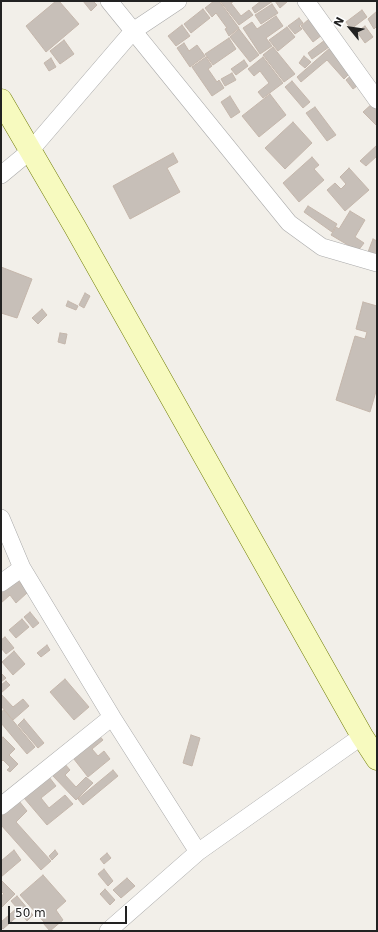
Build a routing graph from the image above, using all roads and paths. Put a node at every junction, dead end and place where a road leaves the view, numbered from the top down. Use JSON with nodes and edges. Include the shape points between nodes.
{"nodes":[{"id":1,"x":109,"y":1,"type":"edge"},
{"id":2,"x":178,"y":1,"type":"edge"},
{"id":3,"x":306,"y":1,"type":"edge"},
{"id":4,"x":133,"y":31,"type":"junction"},
{"id":5,"x":1,"y":100,"type":"edge"},
{"id":6,"x":377,"y":100,"type":"edge"},
{"id":7,"x":30,"y":151,"type":"junction"},
{"id":8,"x":1,"y":175,"type":"edge"},
{"id":9,"x":377,"y":263,"type":"edge"},
{"id":10,"x":1,"y":518,"type":"edge"},
{"id":11,"x":22,"y":568,"type":"junction"},
{"id":12,"x":1,"y":583,"type":"edge"},
{"id":13,"x":112,"y":717,"type":"junction"},
{"id":14,"x":362,"y":736,"type":"junction"},
{"id":15,"x":377,"y":759,"type":"edge"},
{"id":16,"x":1,"y":806,"type":"edge"},
{"id":17,"x":198,"y":852,"type":"junction"},
{"id":18,"x":108,"y":931,"type":"edge"}],
"edges":[{"from":1,"to":4,"type":"street"},
{"from":2,"to":4,"type":"street"},
{"from":3,"to":6,"type":"street"},
{"from":4,"to":7,"type":"street"},
{"from":4,"to":9,"type":"street","via":[[289,223],[322,247]]},
{"from":5,"to":7,"type":"main road"},
{"from":7,"to":8,"type":"street"},
{"from":7,"to":14,"type":"main road","via":[[75,226]]},
{"from":10,"to":11,"type":"street"},
{"from":11,"to":12,"type":"street"},
{"from":11,"to":13,"type":"street"},
{"from":13,"to":16,"type":"street"},
{"from":13,"to":17,"type":"street"},
{"from":14,"to":15,"type":"main road"},
{"from":14,"to":17,"type":"street"},
{"from":17,"to":18,"type":"street"}]}
